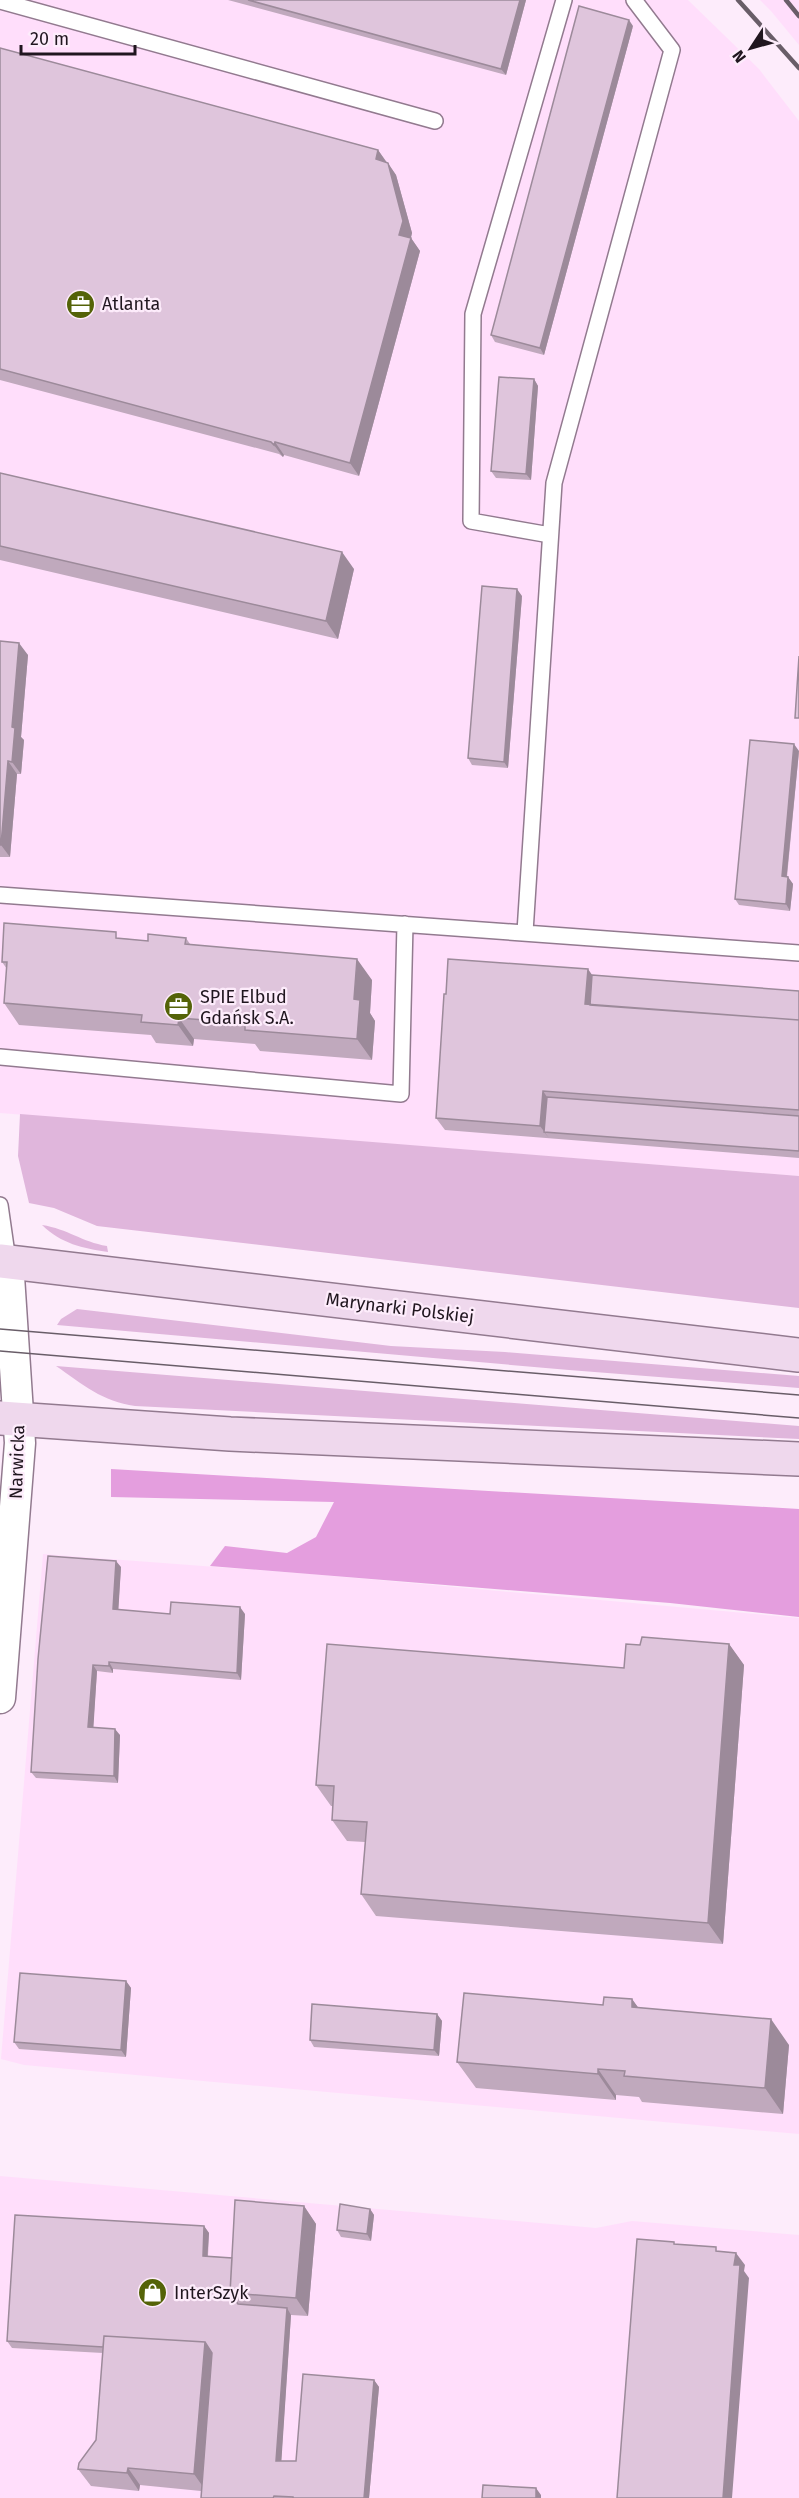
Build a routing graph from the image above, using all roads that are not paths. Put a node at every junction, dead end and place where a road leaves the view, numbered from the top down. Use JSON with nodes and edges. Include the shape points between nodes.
{"nodes":[{"id":1,"x":564,"y":0,"type":"edge"},
{"id":2,"x":634,"y":0,"type":"edge"},
{"id":3,"x":0,"y":1,"type":"edge"},
{"id":4,"x":435,"y":121,"type":"dead end"},
{"id":5,"x":550,"y":535,"type":"junction"},
{"id":6,"x":0,"y":894,"type":"edge"},
{"id":7,"x":405,"y":924,"type":"junction"},
{"id":8,"x":525,"y":932,"type":"junction"},
{"id":9,"x":799,"y":952,"type":"edge"},
{"id":10,"x":0,"y":1057,"type":"edge"},
{"id":11,"x":0,"y":1204,"type":"edge"},
{"id":12,"x":4,"y":1261,"type":"edge"},
{"id":13,"x":799,"y":1355,"type":"edge"},
{"id":14,"x":10,"y":1419,"type":"edge"},
{"id":15,"x":799,"y":1459,"type":"edge"},
{"id":16,"x":0,"y":1698,"type":"edge"}],
"edges":[{"from":1,"to":5,"type":"lane","via":[[473,314],[471,520]]},
{"from":2,"to":5,"type":"lane","via":[[672,50],[554,483]]},
{"from":3,"to":4,"type":"lane"},
{"from":5,"to":8,"type":"lane"},
{"from":6,"to":7,"type":"lane"},
{"from":7,"to":8,"type":"lane"},
{"from":7,"to":10,"type":"lane","via":[[400,1094]]},
{"from":8,"to":9,"type":"lane"},
{"from":11,"to":12,"type":"lane"},
{"from":12,"to":13,"type":"main road","name":"Marynarki Polskiej"},
{"from":12,"to":14,"type":"street","name":"Narwicka"},
{"from":14,"to":15,"type":"main road","via":[[242,1434]]},
{"from":14,"to":16,"type":"street","name":"Narwicka","via":[[19,1466]]}]}
